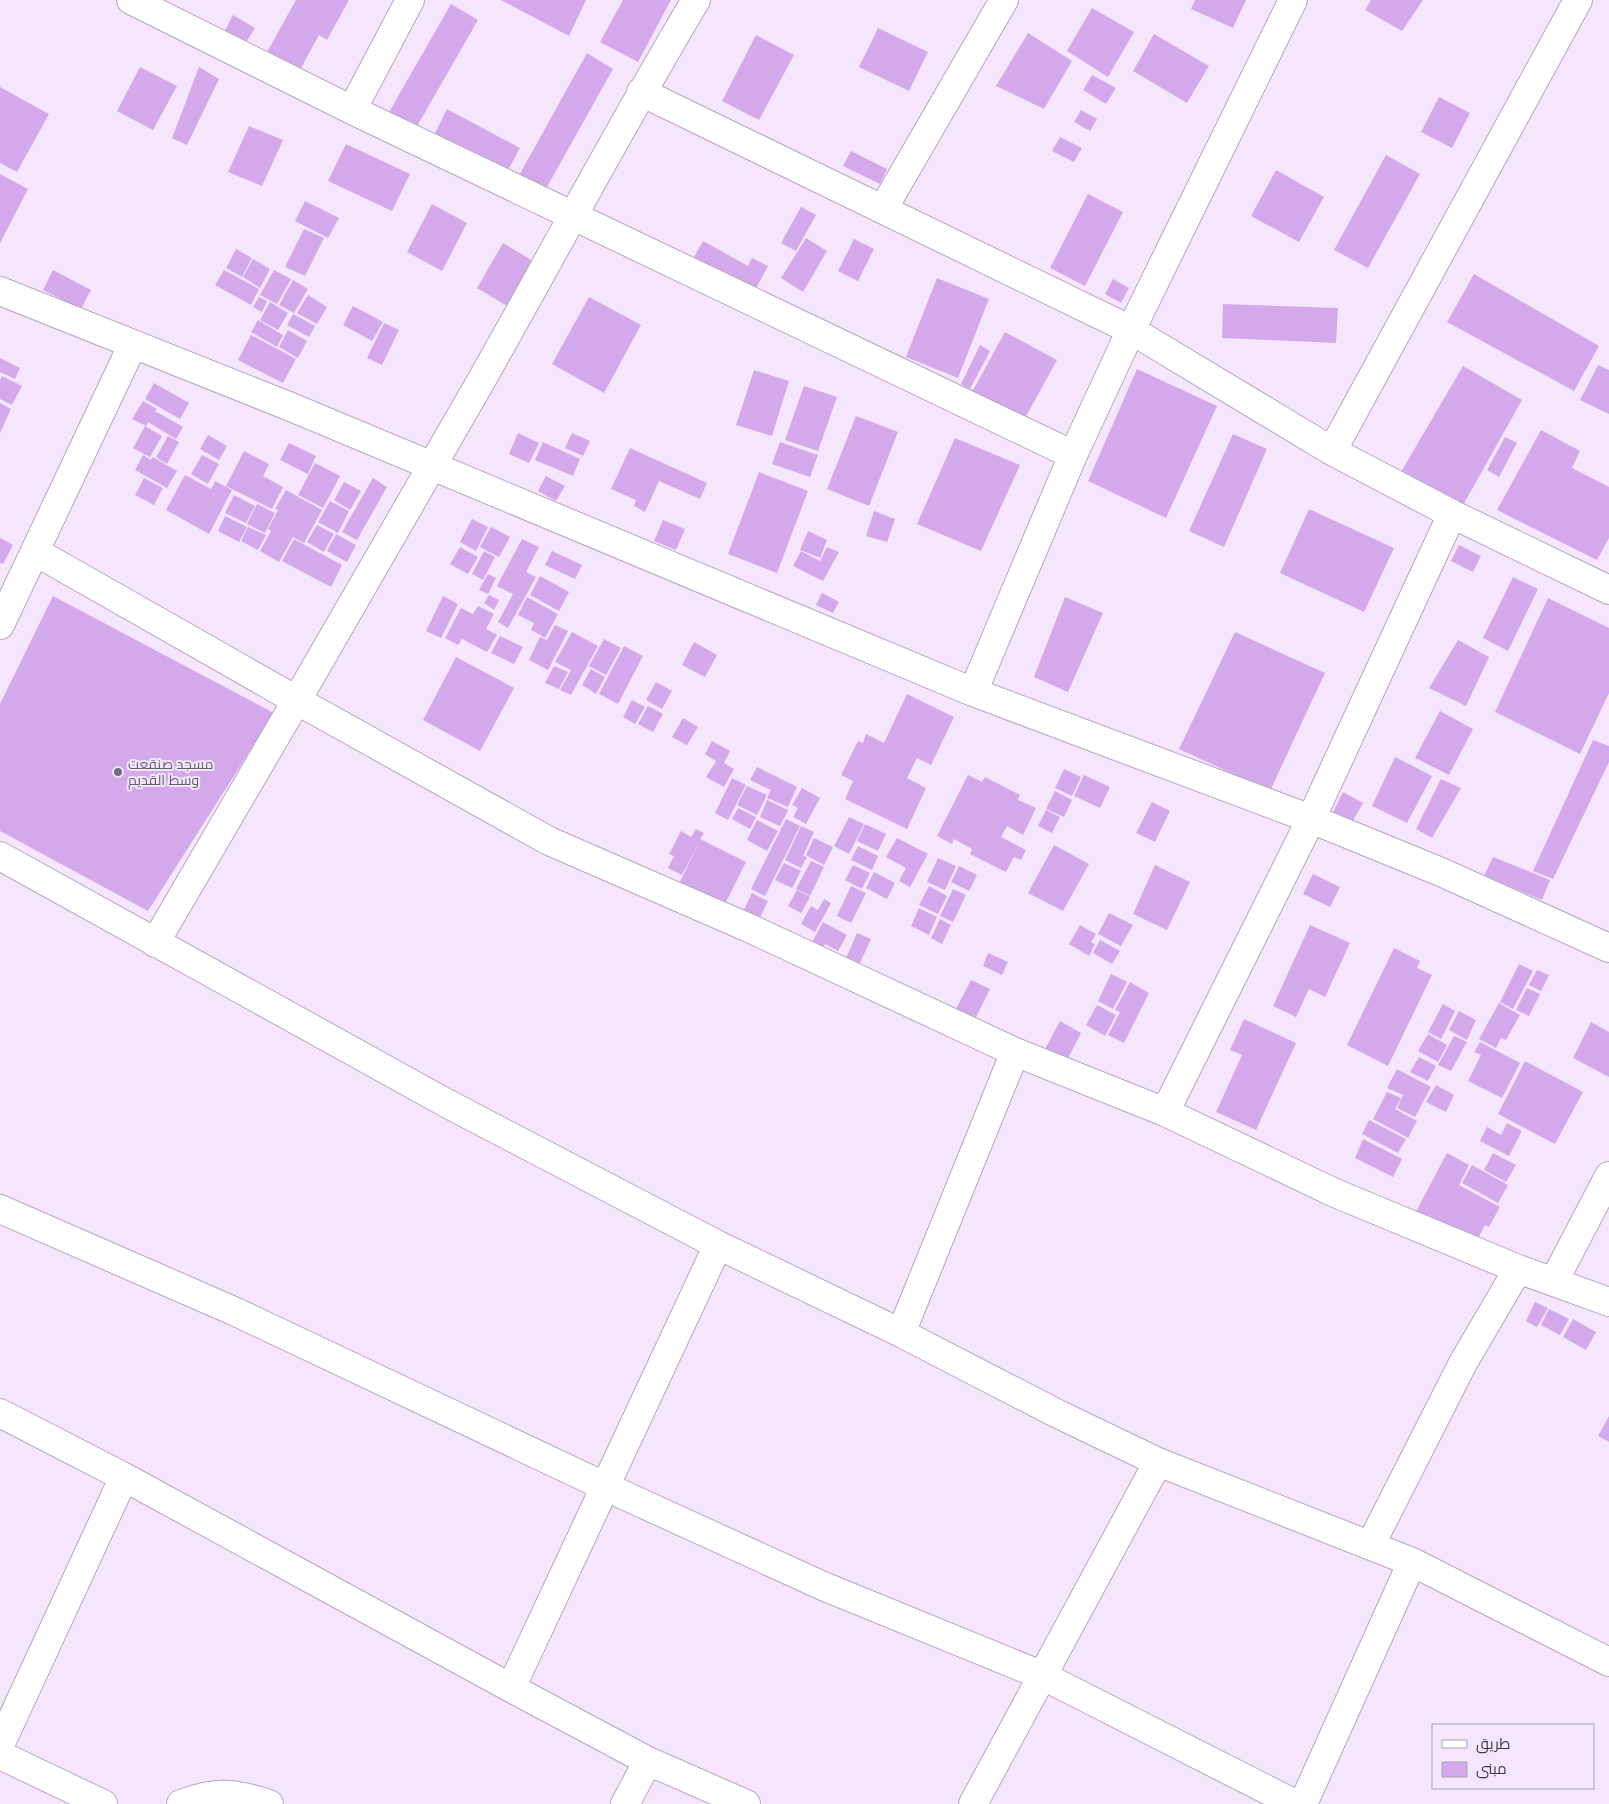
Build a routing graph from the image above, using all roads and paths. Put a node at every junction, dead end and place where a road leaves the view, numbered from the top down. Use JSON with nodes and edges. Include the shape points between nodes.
{"nodes":[{"id":1,"x":131,"y":0,"type":"edge"},
{"id":2,"x":410,"y":0,"type":"edge"},
{"id":3,"x":696,"y":0,"type":"edge"},
{"id":4,"x":1004,"y":0,"type":"edge"},
{"id":5,"x":1293,"y":0,"type":"edge"},
{"id":6,"x":1578,"y":0,"type":"edge"},
{"id":7,"x":640,"y":92,"type":"junction"},
{"id":8,"x":352,"y":110,"type":"junction"},
{"id":9,"x":883,"y":210,"type":"junction"},
{"id":10,"x":574,"y":216,"type":"junction"},
{"id":11,"x":0,"y":291,"type":"edge"},
{"id":12,"x":1131,"y":330,"type":"junction"},
{"id":13,"x":133,"y":344,"type":"junction"},
{"id":14,"x":1332,"y":451,"type":"junction"},
{"id":15,"x":1073,"y":454,"type":"junction"},
{"id":16,"x":432,"y":466,"type":"junction"},
{"id":17,"x":1452,"y":514,"type":"junction"},
{"id":18,"x":36,"y":552,"type":"junction"},
{"id":19,"x":1608,"y":587,"type":"edge"},
{"id":20,"x":0,"y":625,"type":"edge"},
{"id":21,"x":974,"y":692,"type":"junction"},
{"id":22,"x":296,"y":700,"type":"junction"},
{"id":23,"x":1311,"y":819,"type":"junction"},
{"id":24,"x":0,"y":856,"type":"edge"},
{"id":25,"x":155,"y":944,"type":"junction"},
{"id":26,"x":1609,"y":948,"type":"edge"},
{"id":27,"x":1015,"y":1052,"type":"junction"},
{"id":28,"x":1165,"y":1112,"type":"junction"},
{"id":29,"x":1609,"y":1176,"type":"edge"},
{"id":30,"x":0,"y":1209,"type":"edge"},
{"id":31,"x":718,"y":1245,"type":"junction"},
{"id":32,"x":1518,"y":1269,"type":"junction"},
{"id":33,"x":1554,"y":1281,"type":"junction"},
{"id":34,"x":1609,"y":1302,"type":"edge"},
{"id":35,"x":901,"y":1333,"type":"junction"},
{"id":36,"x":0,"y":1413,"type":"edge"},
{"id":37,"x":1158,"y":1462,"type":"junction"},
{"id":38,"x":124,"y":1476,"type":"junction"},
{"id":39,"x":606,"y":1487,"type":"junction"},
{"id":40,"x":1371,"y":1544,"type":"junction"},
{"id":41,"x":1412,"y":1562,"type":"junction"},
{"id":42,"x":1609,"y":1662,"type":"edge"},
{"id":43,"x":1041,"y":1675,"type":"junction"},
{"id":44,"x":511,"y":1688,"type":"junction"},
{"id":45,"x":0,"y":1745,"type":"edge"},
{"id":46,"x":0,"y":1755,"type":"edge"},
{"id":47,"x":648,"y":1761,"type":"junction"},
{"id":48,"x":103,"y":1804,"type":"edge"},
{"id":49,"x":181,"y":1804,"type":"edge"},
{"id":50,"x":268,"y":1804,"type":"edge"},
{"id":51,"x":625,"y":1804,"type":"edge"},
{"id":52,"x":746,"y":1804,"type":"edge"},
{"id":53,"x":973,"y":1804,"type":"edge"},
{"id":54,"x":1295,"y":1804,"type":"edge"},
{"id":55,"x":1303,"y":1804,"type":"edge"}],
"edges":[{"from":1,"to":8,"type":"street"},
{"from":2,"to":8,"type":"street"},
{"from":3,"to":7,"type":"street"},
{"from":4,"to":9,"type":"street"},
{"from":5,"to":12,"type":"street"},
{"from":6,"to":14,"type":"street"},
{"from":7,"to":9,"type":"street"},
{"from":7,"to":10,"type":"street"},
{"from":8,"to":10,"type":"street"},
{"from":9,"to":12,"type":"street"},
{"from":10,"to":15,"type":"street"},
{"from":10,"to":16,"type":"street"},
{"from":11,"to":13,"type":"street"},
{"from":12,"to":14,"type":"street"},
{"from":12,"to":15,"type":"street"},
{"from":13,"to":16,"type":"street"},
{"from":13,"to":18,"type":"street"},
{"from":14,"to":17,"type":"street"},
{"from":15,"to":21,"type":"street"},
{"from":16,"to":21,"type":"street"},
{"from":16,"to":22,"type":"street"},
{"from":17,"to":19,"type":"street"},
{"from":17,"to":23,"type":"street"},
{"from":18,"to":20,"type":"street"},
{"from":18,"to":22,"type":"street"},
{"from":21,"to":23,"type":"street"},
{"from":22,"to":25,"type":"street"},
{"from":22,"to":27,"type":"street","via":[[549,841],[749,928]]},
{"from":23,"to":26,"type":"street","via":[[1441,872]]},
{"from":23,"to":28,"type":"street"},
{"from":24,"to":25,"type":"street"},
{"from":25,"to":31,"type":"street","via":[[448,1104]]},
{"from":27,"to":28,"type":"street"},
{"from":27,"to":35,"type":"street"},
{"from":28,"to":32,"type":"street","via":[[1335,1193]]},
{"from":29,"to":33,"type":"street"},
{"from":30,"to":39,"type":"street","via":[[236,1312]]},
{"from":31,"to":35,"type":"street"},
{"from":31,"to":39,"type":"street"},
{"from":32,"to":33,"type":"street"},
{"from":32,"to":40,"type":"street","via":[[1463,1362]]},
{"from":33,"to":34,"type":"street"},
{"from":35,"to":37,"type":"street"},
{"from":36,"to":38,"type":"street"},
{"from":37,"to":40,"type":"street"},
{"from":37,"to":43,"type":"street"},
{"from":38,"to":44,"type":"street"},
{"from":38,"to":45,"type":"street"},
{"from":39,"to":43,"type":"street","via":[[823,1586]]},
{"from":39,"to":44,"type":"street"},
{"from":40,"to":41,"type":"street"},
{"from":41,"to":42,"type":"street"},
{"from":41,"to":55,"type":"street"},
{"from":43,"to":53,"type":"street"},
{"from":43,"to":54,"type":"street"},
{"from":44,"to":47,"type":"street"},
{"from":46,"to":48,"type":"street"},
{"from":47,"to":51,"type":"street"},
{"from":47,"to":52,"type":"street"},
{"from":49,"to":50,"type":"street","via":[[207,1795],[230,1793]]}]}
